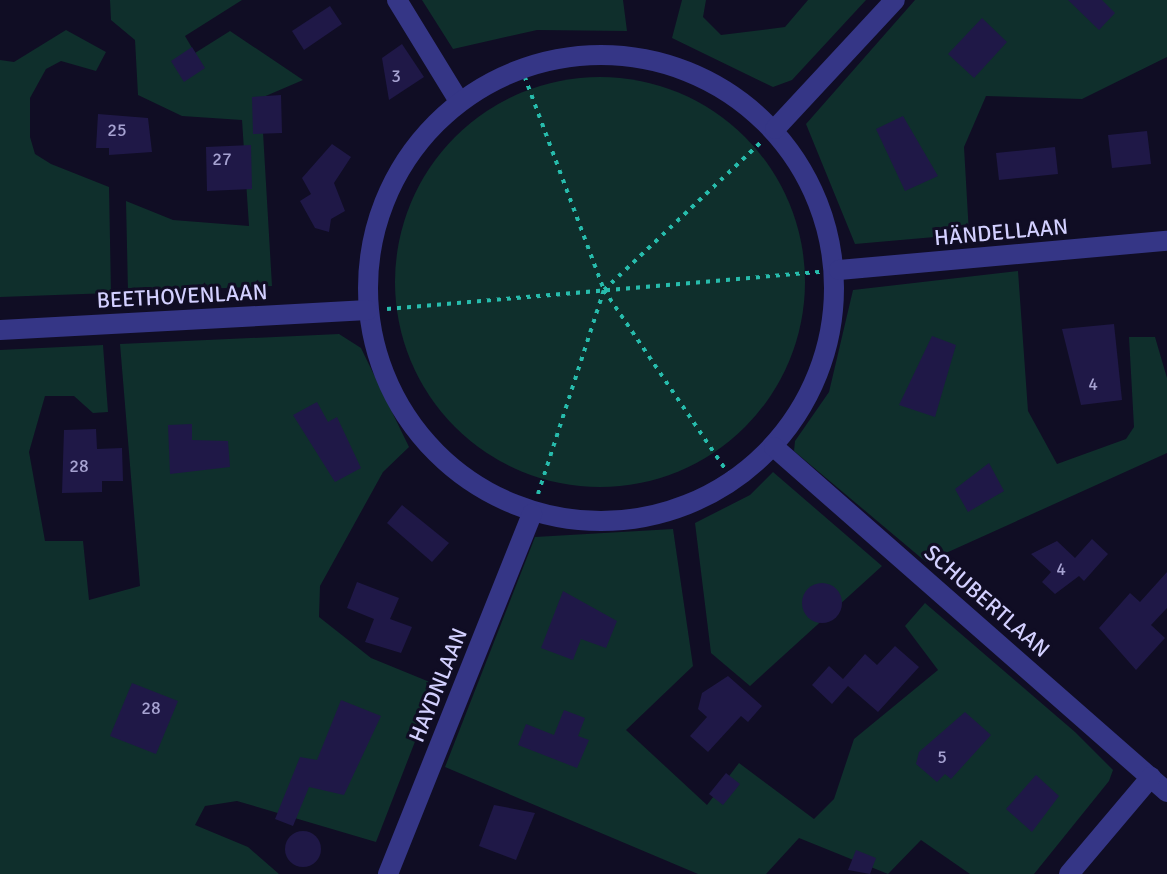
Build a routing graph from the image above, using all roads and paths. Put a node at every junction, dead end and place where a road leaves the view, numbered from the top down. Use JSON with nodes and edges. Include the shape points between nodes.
{"nodes":[{"id":1,"x":397,"y":0,"type":"edge"},
{"id":2,"x":895,"y":0,"type":"edge"},
{"id":3,"x":521,"y":67,"type":"junction"},
{"id":4,"x":459,"y":101,"type":"junction"},
{"id":5,"x":775,"y":129,"type":"junction"},
{"id":6,"x":1167,"y":241,"type":"edge"},
{"id":7,"x":839,"y":270,"type":"junction"},
{"id":8,"x":604,"y":290,"type":"junction"},
{"id":9,"x":367,"y":310,"type":"junction"},
{"id":10,"x":0,"y":330,"type":"edge"},
{"id":11,"x":774,"y":447,"type":"junction"},
{"id":12,"x":734,"y":482,"type":"junction"},
{"id":13,"x":532,"y":514,"type":"junction"},
{"id":14,"x":1151,"y":777,"type":"junction"},
{"id":15,"x":1167,"y":792,"type":"edge"},
{"id":16,"x":388,"y":874,"type":"edge"},
{"id":17,"x":1069,"y":874,"type":"edge"}],
"edges":[{"from":1,"to":4,"type":"street"},
{"from":2,"to":5,"type":"street"},
{"from":3,"to":4,"type":"street"},
{"from":3,"to":5,"type":"street","via":[[591,54],[662,62],[726,90]]},
{"from":3,"to":8,"type":"path"},
{"from":4,"to":9,"type":"street","via":[[416,142],[386,194],[369,251]]},
{"from":5,"to":7,"type":"street","via":[[819,199]]},
{"from":5,"to":8,"type":"path"},
{"from":6,"to":7,"type":"street","name":"HÄNDELLAAN"},
{"from":7,"to":8,"type":"path"},
{"from":7,"to":11,"type":"street","via":[[834,332],[811,393]]},
{"from":8,"to":9,"type":"path"},
{"from":8,"to":12,"type":"path"},
{"from":8,"to":13,"type":"path"},
{"from":9,"to":10,"type":"street","name":"BEETHOVENLAAN"},
{"from":9,"to":13,"type":"street","via":[[379,364],[403,413],[438,456]]},
{"from":11,"to":12,"type":"street"},
{"from":11,"to":14,"type":"street","name":"SCHUBERTLAAN"},
{"from":12,"to":13,"type":"street","via":[[678,510],[606,521]]},
{"from":13,"to":16,"type":"street","name":"HAYDNLAAN"},
{"from":14,"to":15,"type":"street","name":"SCHUBERTLAAN"},
{"from":14,"to":17,"type":"street"}]}
